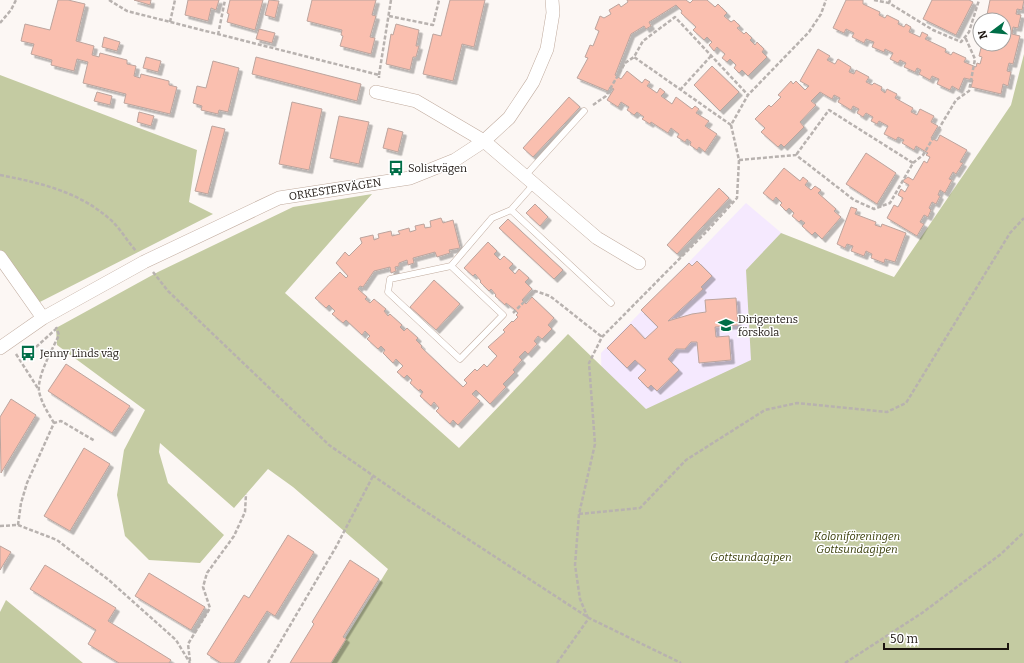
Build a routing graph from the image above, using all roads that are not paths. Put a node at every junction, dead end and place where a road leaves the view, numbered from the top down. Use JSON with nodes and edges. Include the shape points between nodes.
{"nodes":[{"id":1,"x":552,"y":0,"type":"edge"},
{"id":2,"x":376,"y":92,"type":"road end"},
{"id":3,"x":584,"y":111,"type":"road end"},
{"id":4,"x":484,"y":140,"type":"junction"},
{"id":5,"x":529,"y":180,"type":"junction"},
{"id":6,"x":511,"y":210,"type":"junction"},
{"id":7,"x":0,"y":257,"type":"edge"},
{"id":8,"x":639,"y":263,"type":"dead end"},
{"id":9,"x":451,"y":266,"type":"junction"},
{"id":10,"x":611,"y":303,"type":"dead end"},
{"id":11,"x":47,"y":316,"type":"junction"},
{"id":12,"x":4,"y":345,"type":"edge"}],
"edges":[{"from":1,"to":4,"type":"street","name":"ORKESTERVÄGEN","via":[[553,13],[547,49],[533,82],[509,118]]},
{"from":2,"to":4,"type":"street","via":[[416,100]]},
{"from":3,"to":5,"type":"lane"},
{"from":4,"to":5,"type":"street"},
{"from":4,"to":11,"type":"street","name":"ORKESTERVÄGEN","via":[[455,160],[410,178],[279,198],[144,262]]},
{"from":5,"to":6,"type":"lane"},
{"from":5,"to":8,"type":"street","via":[[597,238]]},
{"from":6,"to":9,"type":"lane","via":[[492,218]]},
{"from":6,"to":10,"type":"lane"},
{"from":7,"to":11,"type":"street"},
{"from":9,"to":9,"type":"lane","via":[[390,279],[388,292],[460,360],[503,315]]},
{"from":11,"to":12,"type":"street","name":"ORKESTERVÄGEN"}]}
